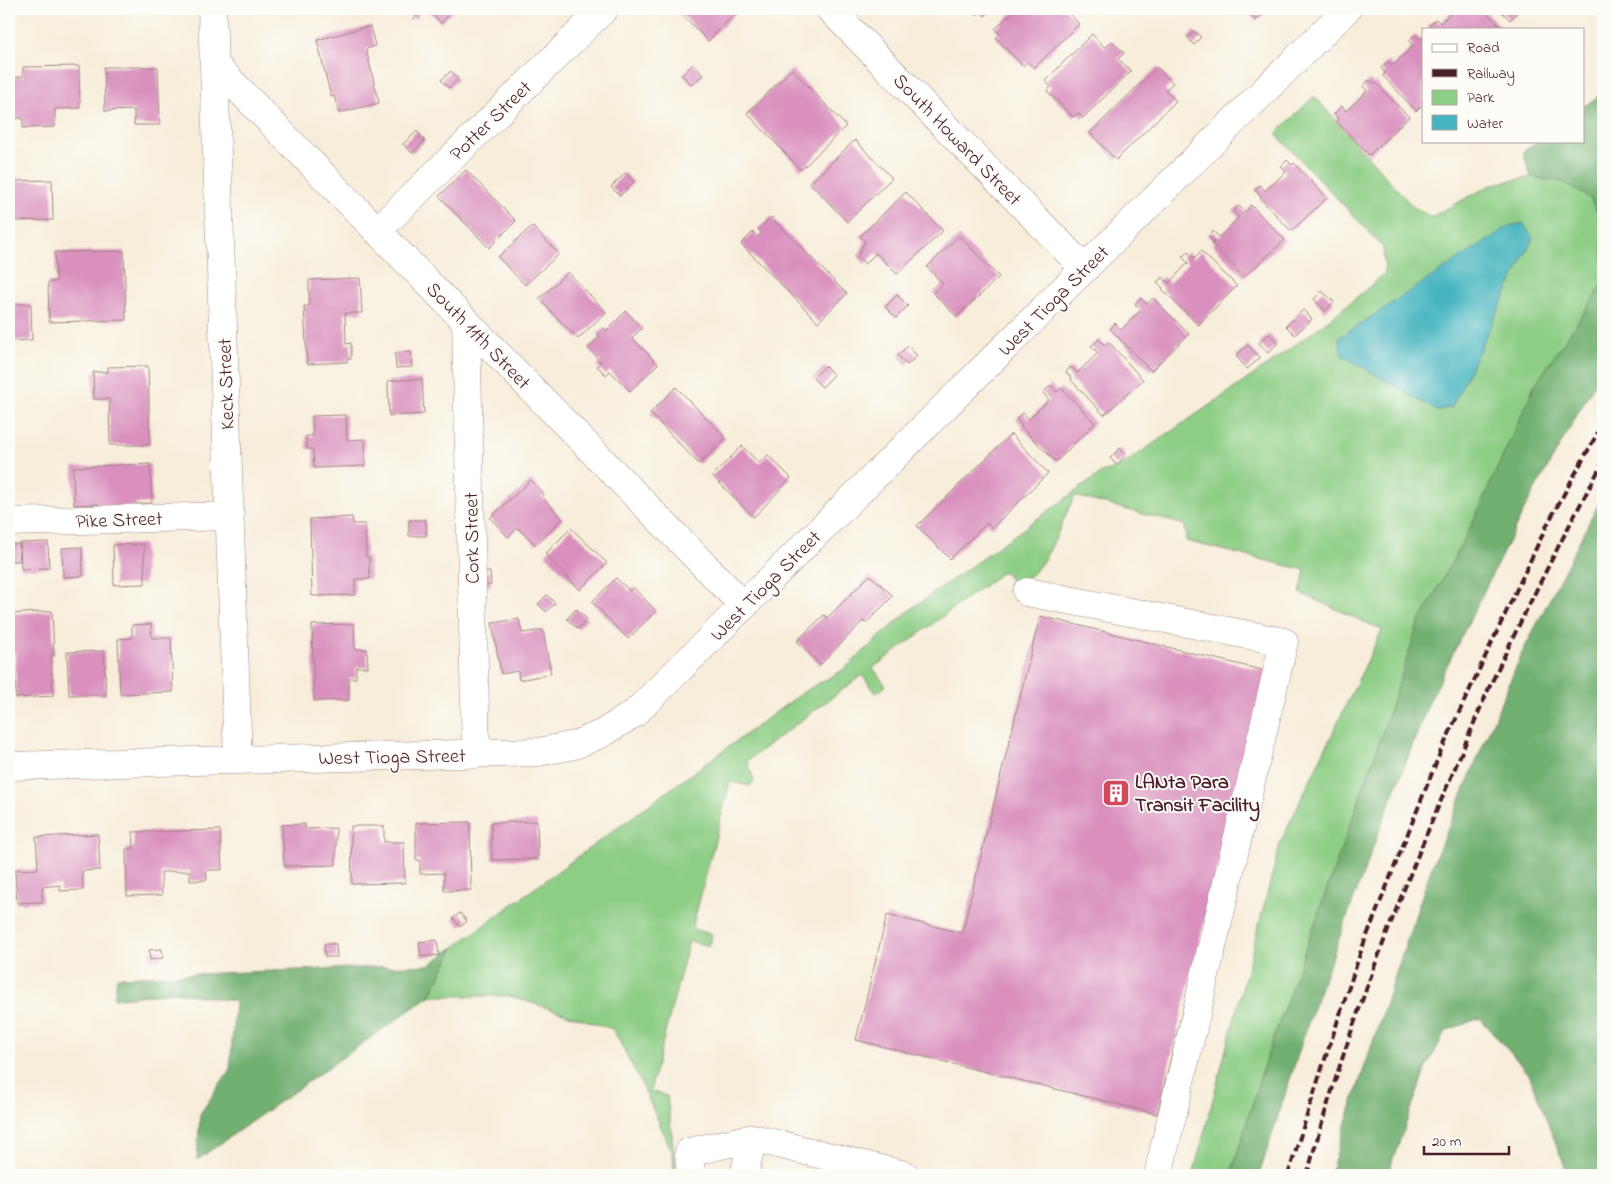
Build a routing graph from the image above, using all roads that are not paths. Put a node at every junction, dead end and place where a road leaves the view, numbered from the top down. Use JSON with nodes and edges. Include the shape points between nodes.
{"nodes":[{"id":1,"x":212,"y":9,"type":"edge"},
{"id":2,"x":604,"y":9,"type":"edge"},
{"id":3,"x":830,"y":9,"type":"edge"},
{"id":4,"x":1347,"y":9,"type":"edge"},
{"id":5,"x":214,"y":64,"type":"junction"},
{"id":6,"x":377,"y":231,"type":"junction"},
{"id":7,"x":1085,"y":268,"type":"junction"},
{"id":8,"x":466,"y":321,"type":"junction"},
{"id":9,"x":230,"y":516,"type":"junction"},
{"id":10,"x":9,"y":522,"type":"edge"},
{"id":11,"x":1027,"y":592,"type":"dead end"},
{"id":12,"x":744,"y":606,"type":"junction"},
{"id":13,"x":476,"y":754,"type":"junction"},
{"id":14,"x":238,"y":760,"type":"junction"},
{"id":15,"x":9,"y":766,"type":"edge"},
{"id":16,"x":753,"y":1138,"type":"junction"},
{"id":17,"x":690,"y":1163,"type":"edge"},
{"id":18,"x":744,"y":1175,"type":"edge"},
{"id":19,"x":905,"y":1175,"type":"edge"},
{"id":20,"x":1158,"y":1175,"type":"edge"}],
"edges":[{"from":1,"to":5,"type":"street","name":"Keck Street"},
{"from":2,"to":6,"type":"street","name":"Potter Street"},
{"from":3,"to":7,"type":"street","name":"South Howard Street"},
{"from":4,"to":7,"type":"street","name":"West Tioga Street"},
{"from":5,"to":6,"type":"street","name":"South 11th Street"},
{"from":5,"to":9,"type":"street","name":"Keck Street"},
{"from":6,"to":8,"type":"street","name":"South 11th Street"},
{"from":7,"to":12,"type":"street","name":"West Tioga Street"},
{"from":8,"to":12,"type":"street","name":"South 11th Street"},
{"from":8,"to":13,"type":"street","name":"Cork Street"},
{"from":9,"to":10,"type":"street","name":"Pike Street"},
{"from":9,"to":14,"type":"street","name":"Keck Street"},
{"from":11,"to":20,"type":"street","via":[[1284,642]]},
{"from":12,"to":13,"type":"street","name":"West Tioga Street","via":[[635,713],[603,734],[574,745],[538,752]]},
{"from":13,"to":14,"type":"street","name":"West Tioga Street"},
{"from":14,"to":15,"type":"street","name":"West Tioga Street"},
{"from":16,"to":17,"type":"street"},
{"from":16,"to":18,"type":"street"},
{"from":16,"to":19,"type":"street"}]}
